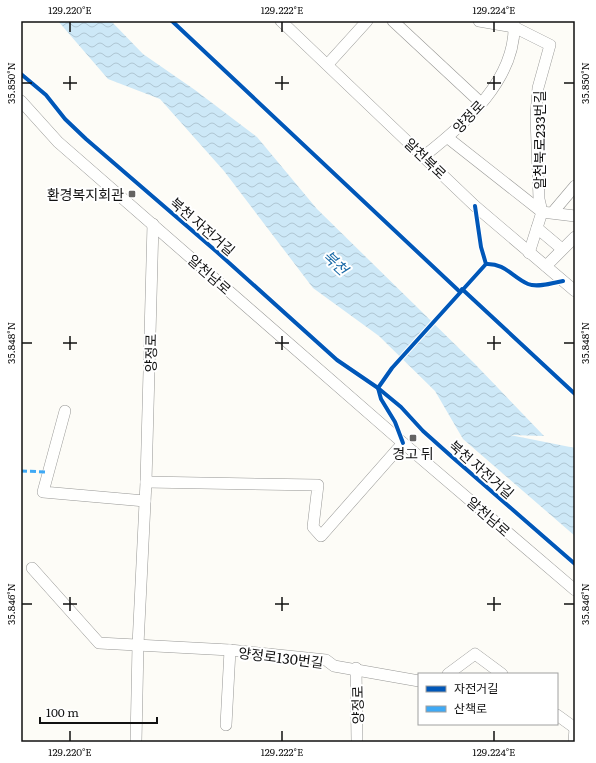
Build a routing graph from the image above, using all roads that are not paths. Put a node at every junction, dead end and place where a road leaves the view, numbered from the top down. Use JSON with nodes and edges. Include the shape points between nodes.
{"nodes":[{"id":1,"x":281,"y":21,"type":"edge"},
{"id":2,"x":367,"y":21,"type":"edge"},
{"id":3,"x":393,"y":21,"type":"edge"},
{"id":4,"x":479,"y":21,"type":"edge"},
{"id":5,"x":514,"y":24,"type":"edge"},
{"id":6,"x":328,"y":64,"type":"junction"},
{"id":7,"x":21,"y":101,"type":"edge"},
{"id":8,"x":481,"y":103,"type":"junction"},
{"id":9,"x":448,"y":138,"type":"junction"},
{"id":10,"x":424,"y":156,"type":"junction"},
{"id":11,"x":575,"y":186,"type":"edge"},
{"id":12,"x":548,"y":212,"type":"junction"},
{"id":13,"x":575,"y":216,"type":"edge"},
{"id":14,"x":153,"y":224,"type":"junction"},
{"id":15,"x":537,"y":228,"type":"junction"},
{"id":16,"x":575,"y":236,"type":"edge"},
{"id":17,"x":562,"y":249,"type":"junction"},
{"id":18,"x":529,"y":253,"type":"junction"},
{"id":19,"x":546,"y":266,"type":"junction"},
{"id":20,"x":575,"y":291,"type":"edge"},
{"id":21,"x":65,"y":411,"type":"dead end"},
{"id":22,"x":403,"y":443,"type":"junction"},
{"id":23,"x":146,"y":482,"type":"junction"},
{"id":24,"x":146,"y":500,"type":"junction"},
{"id":25,"x":32,"y":568,"type":"dead end"},
{"id":26,"x":575,"y":590,"type":"edge"},
{"id":27,"x":138,"y":645,"type":"junction"},
{"id":28,"x":230,"y":650,"type":"junction"},
{"id":29,"x":356,"y":668,"type":"junction"},
{"id":30,"x":449,"y":673,"type":"edge"},
{"id":31,"x":501,"y":673,"type":"edge"},
{"id":32,"x":418,"y":681,"type":"edge"},
{"id":33,"x":558,"y":716,"type":"edge"},
{"id":34,"x":226,"y":725,"type":"dead end"},
{"id":35,"x":575,"y":728,"type":"edge"},
{"id":36,"x":136,"y":742,"type":"edge"},
{"id":37,"x":357,"y":742,"type":"edge"},
{"id":38,"x":574,"y":742,"type":"edge"}],
"edges":[{"from":1,"to":6,"type":"street","name":"알천북로"},
{"from":2,"to":6,"type":"street"},
{"from":3,"to":8,"type":"street"},
{"from":4,"to":5,"type":"street"},
{"from":5,"to":8,"type":"street","name":"양정로","via":[[513,45],[500,77]]},
{"from":5,"to":12,"type":"street","name":"알천북로233번길","via":[[550,45],[538,88],[536,117],[539,199]]},
{"from":6,"to":10,"type":"street","name":"알천북로"},
{"from":7,"to":14,"type":"street","name":"알천남로","via":[[58,142]]},
{"from":8,"to":9,"type":"street","name":"양정로"},
{"from":9,"to":10,"type":"street","name":"양정로"},
{"from":9,"to":12,"type":"street","name":"양정로"},
{"from":10,"to":18,"type":"street","name":"알천북로","via":[[475,206]]},
{"from":11,"to":12,"type":"street","name":"알천북로233번길"},
{"from":12,"to":13,"type":"street"},
{"from":12,"to":15,"type":"street","name":"알천북로233번길"},
{"from":14,"to":22,"type":"street","name":"알천남로"},
{"from":14,"to":23,"type":"street","name":"양정로"},
{"from":15,"to":17,"type":"street"},
{"from":15,"to":18,"type":"street","name":"알천북로233번길"},
{"from":16,"to":17,"type":"street"},
{"from":17,"to":19,"type":"street"},
{"from":18,"to":19,"type":"street","name":"알천북로"},
{"from":19,"to":20,"type":"street","name":"알천북로"},
{"from":21,"to":24,"type":"street","via":[[43,492]]},
{"from":22,"to":23,"type":"street","via":[[321,536],[313,527],[318,485]]},
{"from":22,"to":26,"type":"street","name":"알천남로"},
{"from":23,"to":24,"type":"street","name":"양정로"},
{"from":24,"to":27,"type":"street","name":"양정로"},
{"from":25,"to":27,"type":"street","via":[[99,643]]},
{"from":27,"to":28,"type":"street","name":"양정로130번길"},
{"from":27,"to":36,"type":"street","name":"양정로"},
{"from":28,"to":29,"type":"street","name":"양정로130번길","via":[[326,660],[334,666]]},
{"from":28,"to":34,"type":"street","name":"양정로130번길"},
{"from":29,"to":32,"type":"street","name":"양정로130번길","via":[[394,678]]},
{"from":29,"to":37,"type":"street","name":"양정로"},
{"from":30,"to":31,"type":"street","via":[[475,654]]},
{"from":33,"to":35,"type":"street"},
{"from":35,"to":38,"type":"street"}]}
